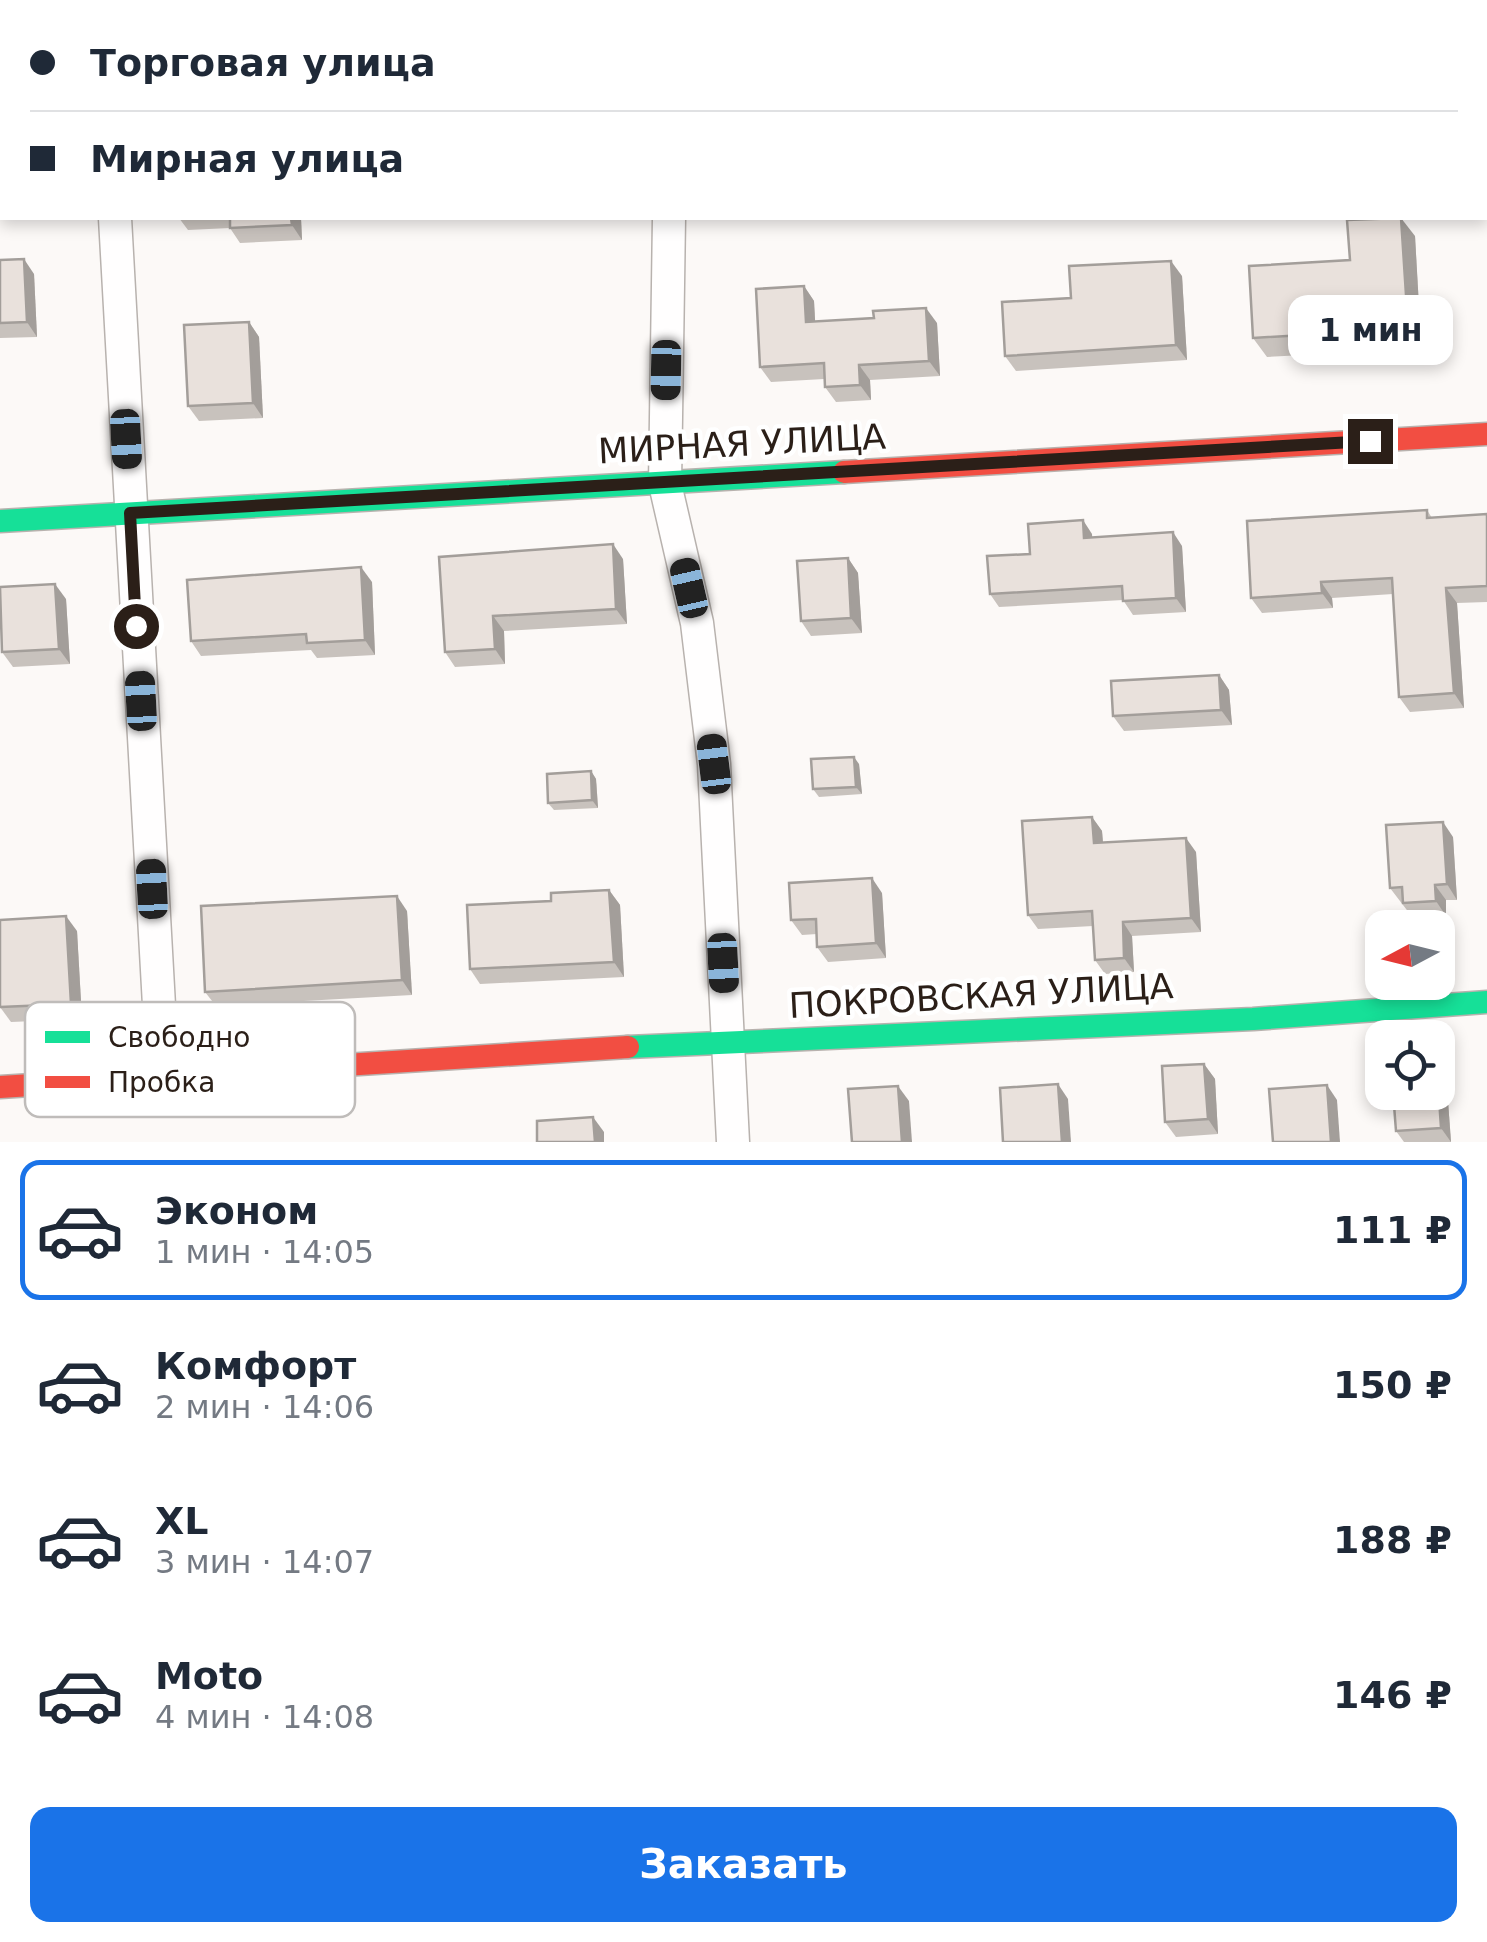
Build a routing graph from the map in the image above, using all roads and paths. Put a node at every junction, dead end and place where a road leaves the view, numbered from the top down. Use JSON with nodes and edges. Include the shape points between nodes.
{"nodes":[{"id":1,"x":115,"y":220,"type":"edge"},
{"id":2,"x":669,"y":220,"type":"edge"},
{"id":3,"x":1487,"y":434,"type":"edge"},
{"id":4,"x":665,"y":484,"type":"junction"},
{"id":5,"x":130,"y":513,"type":"junction"},
{"id":6,"x":0,"y":521,"type":"edge"},
{"id":7,"x":159,"y":1002,"type":"edge"},
{"id":8,"x":1487,"y":1002,"type":"edge"},
{"id":9,"x":727,"y":1043,"type":"junction"},
{"id":10,"x":355,"y":1062,"type":"edge"},
{"id":11,"x":25,"y":1085,"type":"edge"},
{"id":12,"x":0,"y":1087,"type":"edge"},
{"id":13,"x":733,"y":1142,"type":"edge"}],
"edges":[{"from":1,"to":5,"type":"street"},
{"from":2,"to":4,"type":"street"},
{"from":3,"to":4,"type":"street","name":"МИРНАЯ УЛИЦА"},
{"from":4,"to":5,"type":"street","name":"МИРНАЯ УЛИЦА"},
{"from":4,"to":9,"type":"street","via":[[697,623],[714,764]]},
{"from":5,"to":6,"type":"street","name":"МИРНАЯ УЛИЦА"},
{"from":5,"to":7,"type":"street"},
{"from":8,"to":9,"type":"street","name":"ПОКРОВСКАЯ УЛИЦА"},
{"from":9,"to":10,"type":"street","name":"ПОКРОВСКАЯ УЛИЦА"},
{"from":9,"to":13,"type":"street"},
{"from":11,"to":12,"type":"street","name":"ПОКРОВСКАЯ УЛИЦА"}]}
